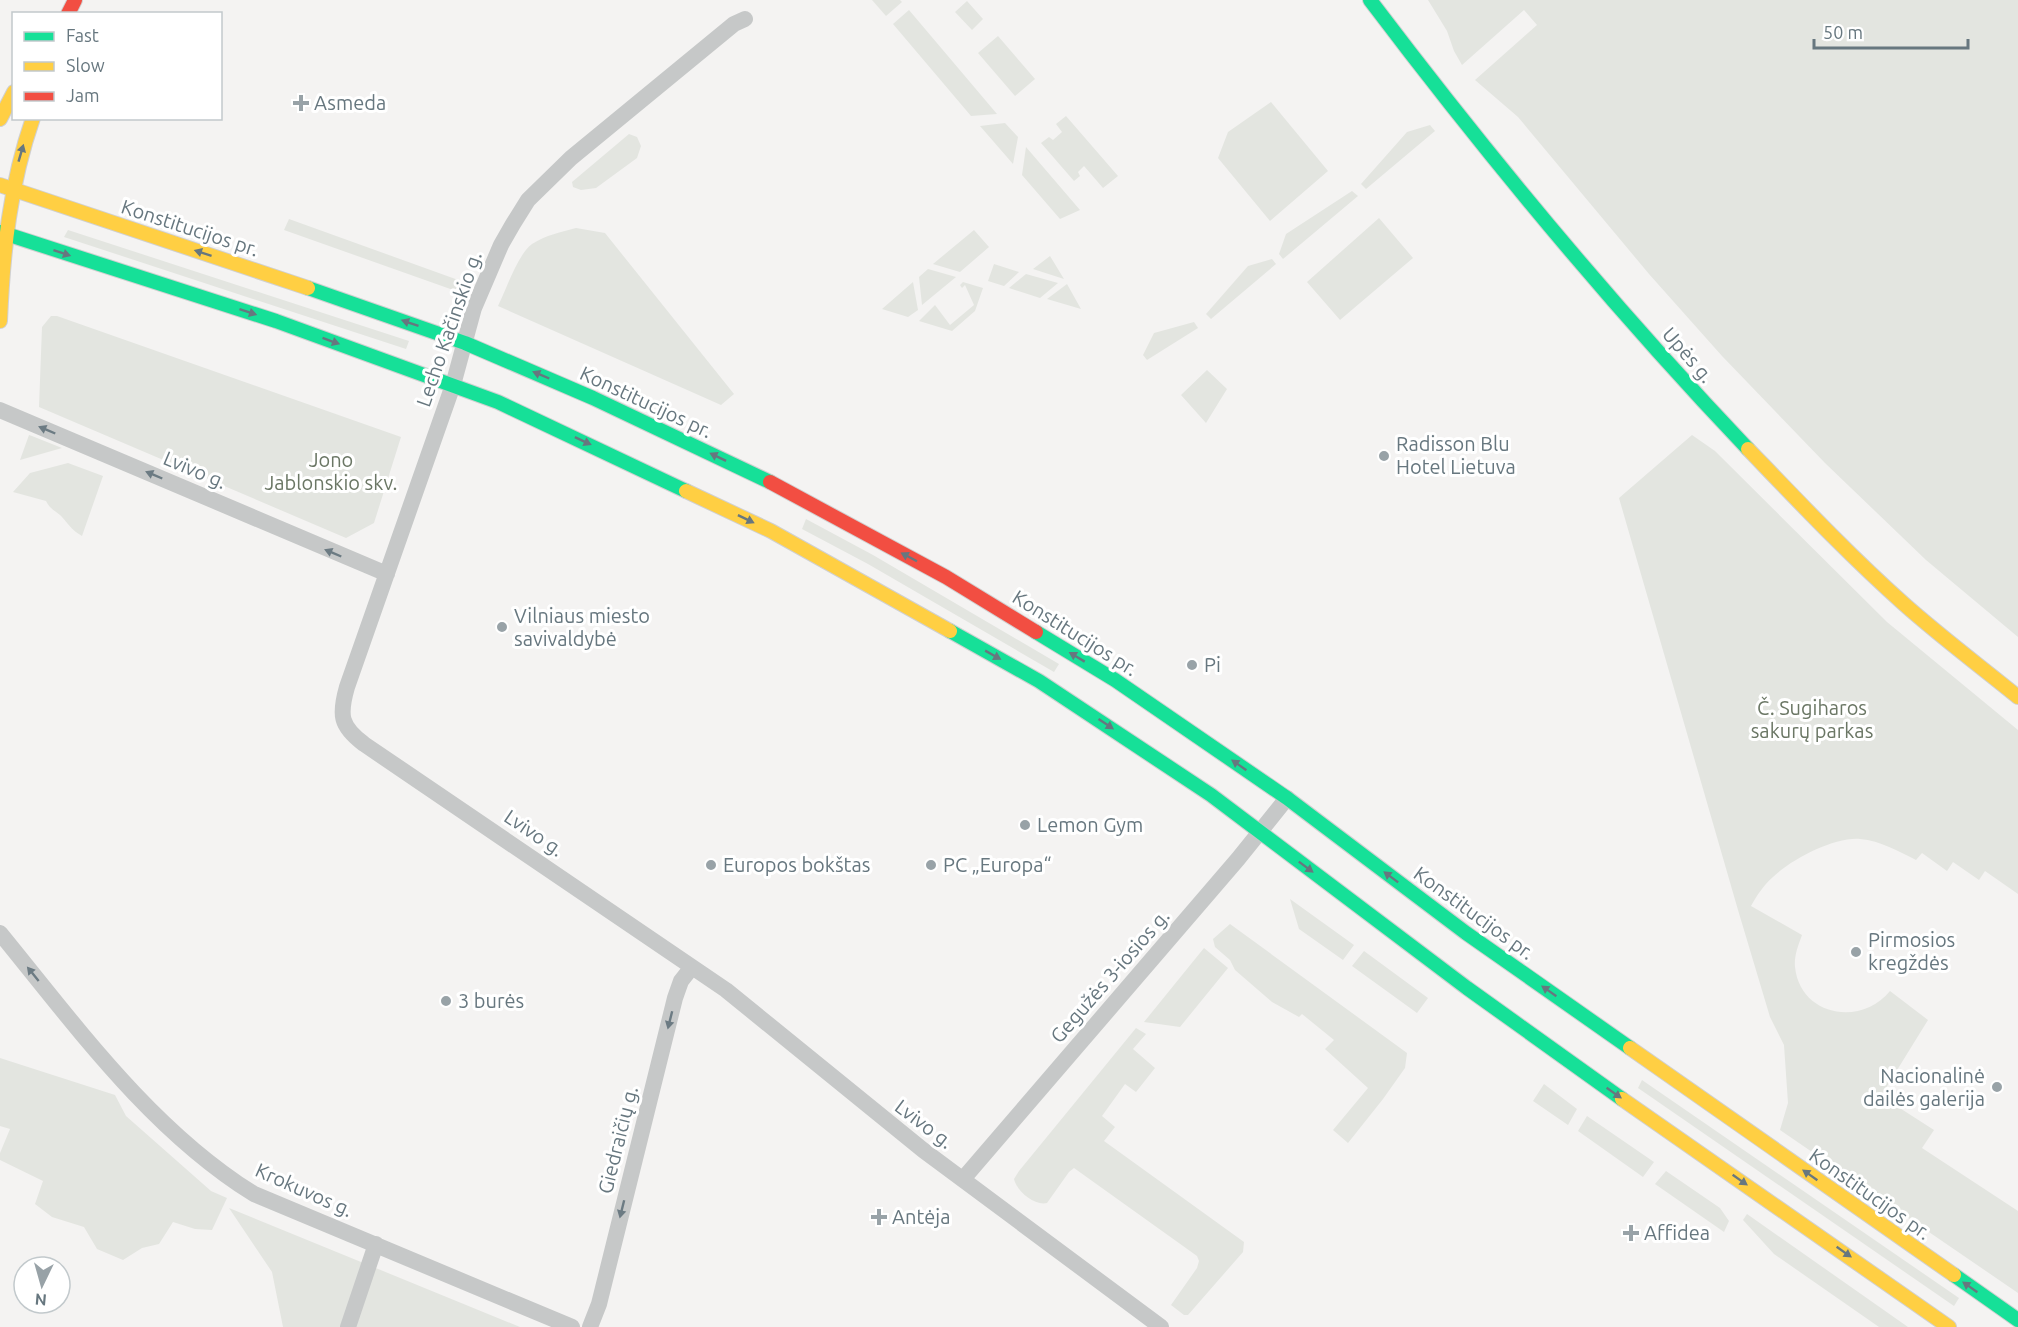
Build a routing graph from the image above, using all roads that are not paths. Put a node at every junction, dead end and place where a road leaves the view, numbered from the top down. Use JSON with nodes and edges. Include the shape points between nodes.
{"nodes":[{"id":1,"x":1370,"y":0,"type":"edge"},
{"id":2,"x":745,"y":19,"type":"dead end"},
{"id":3,"x":12,"y":96,"type":"edge"},
{"id":4,"x":0,"y":119,"type":"edge"},
{"id":5,"x":32,"y":120,"type":"edge"},
{"id":6,"x":7,"y":187,"type":"edge"},
{"id":7,"x":3,"y":233,"type":"edge"},
{"id":8,"x":0,"y":321,"type":"edge"},
{"id":9,"x":465,"y":343,"type":"junction"},
{"id":10,"x":453,"y":385,"type":"junction"},
{"id":11,"x":0,"y":410,"type":"edge"},
{"id":12,"x":387,"y":574,"type":"junction"},
{"id":13,"x":2018,"y":697,"type":"edge"},
{"id":14,"x":1287,"y":798,"type":"junction"},
{"id":15,"x":1260,"y":832,"type":"junction"},
{"id":16,"x":0,"y":933,"type":"edge"},
{"id":17,"x":692,"y":967,"type":"junction"},
{"id":18,"x":963,"y":1179,"type":"junction"},
{"id":19,"x":376,"y":1244,"type":"junction"},
{"id":20,"x":2018,"y":1320,"type":"edge"},
{"id":21,"x":348,"y":1327,"type":"edge"},
{"id":22,"x":572,"y":1327,"type":"edge"},
{"id":23,"x":590,"y":1327,"type":"edge"},
{"id":24,"x":1161,"y":1327,"type":"edge"},
{"id":25,"x":1949,"y":1327,"type":"edge"}],
"edges":[{"from":1,"to":13,"type":"main road","name":"Upės g.","via":[[1574,255],[1708,408],[1921,620]]},
{"from":2,"to":9,"type":"street","name":"Lecho Kačinskio g.","via":[[572,158],[528,200],[501,245],[474,308]]},
{"from":3,"to":4,"type":"main road"},
{"from":6,"to":5,"type":"main road","one_way":true},
{"from":6,"to":7,"type":"main road"},
{"from":9,"to":6,"type":"main road","name":"Konstitucijos pr.","one_way":true},
{"from":7,"to":8,"type":"main road"},
{"from":7,"to":10,"type":"main road","one_way":true,"via":[[266,318]]},
{"from":9,"to":10,"type":"street","name":"Lecho Kačinskio g."},
{"from":14,"to":9,"type":"main road","name":"Konstitucijos pr.","one_way":true,"via":[[1115,680],[946,577],[771,483],[593,398]]},
{"from":10,"to":12,"type":"street","name":"Lecho Kačinskio g."},
{"from":10,"to":15,"type":"main road","one_way":true,"via":[[554,427],[812,554],[1040,681]]},
{"from":12,"to":11,"type":"street","name":"Lvivo g.","one_way":true},
{"from":12,"to":17,"type":"street","name":"Lvivo g.","via":[[342,704],[345,726],[364,744]]},
{"from":14,"to":15,"type":"street","name":"Gegužės 3-iosios g."},
{"from":20,"to":14,"type":"main road","name":"Konstitucijos pr.","one_way":true,"via":[[1466,933]]},
{"from":15,"to":18,"type":"street","name":"Gegužės 3-iosios g."},
{"from":15,"to":25,"type":"main road","one_way":true,"via":[[1548,1047]]},
{"from":19,"to":16,"type":"street","name":"Krokuvos g.","one_way":true,"via":[[254,1194],[179,1136],[134,1093]]},
{"from":17,"to":18,"type":"street","name":"Lvivo g."},
{"from":17,"to":23,"type":"street","name":"Giedraičių g.","one_way":true,"via":[[675,998]]},
{"from":18,"to":24,"type":"street","name":"Lvivo g."},
{"from":19,"to":21,"type":"street"},
{"from":19,"to":22,"type":"street","name":"Krokuvos g."}]}
